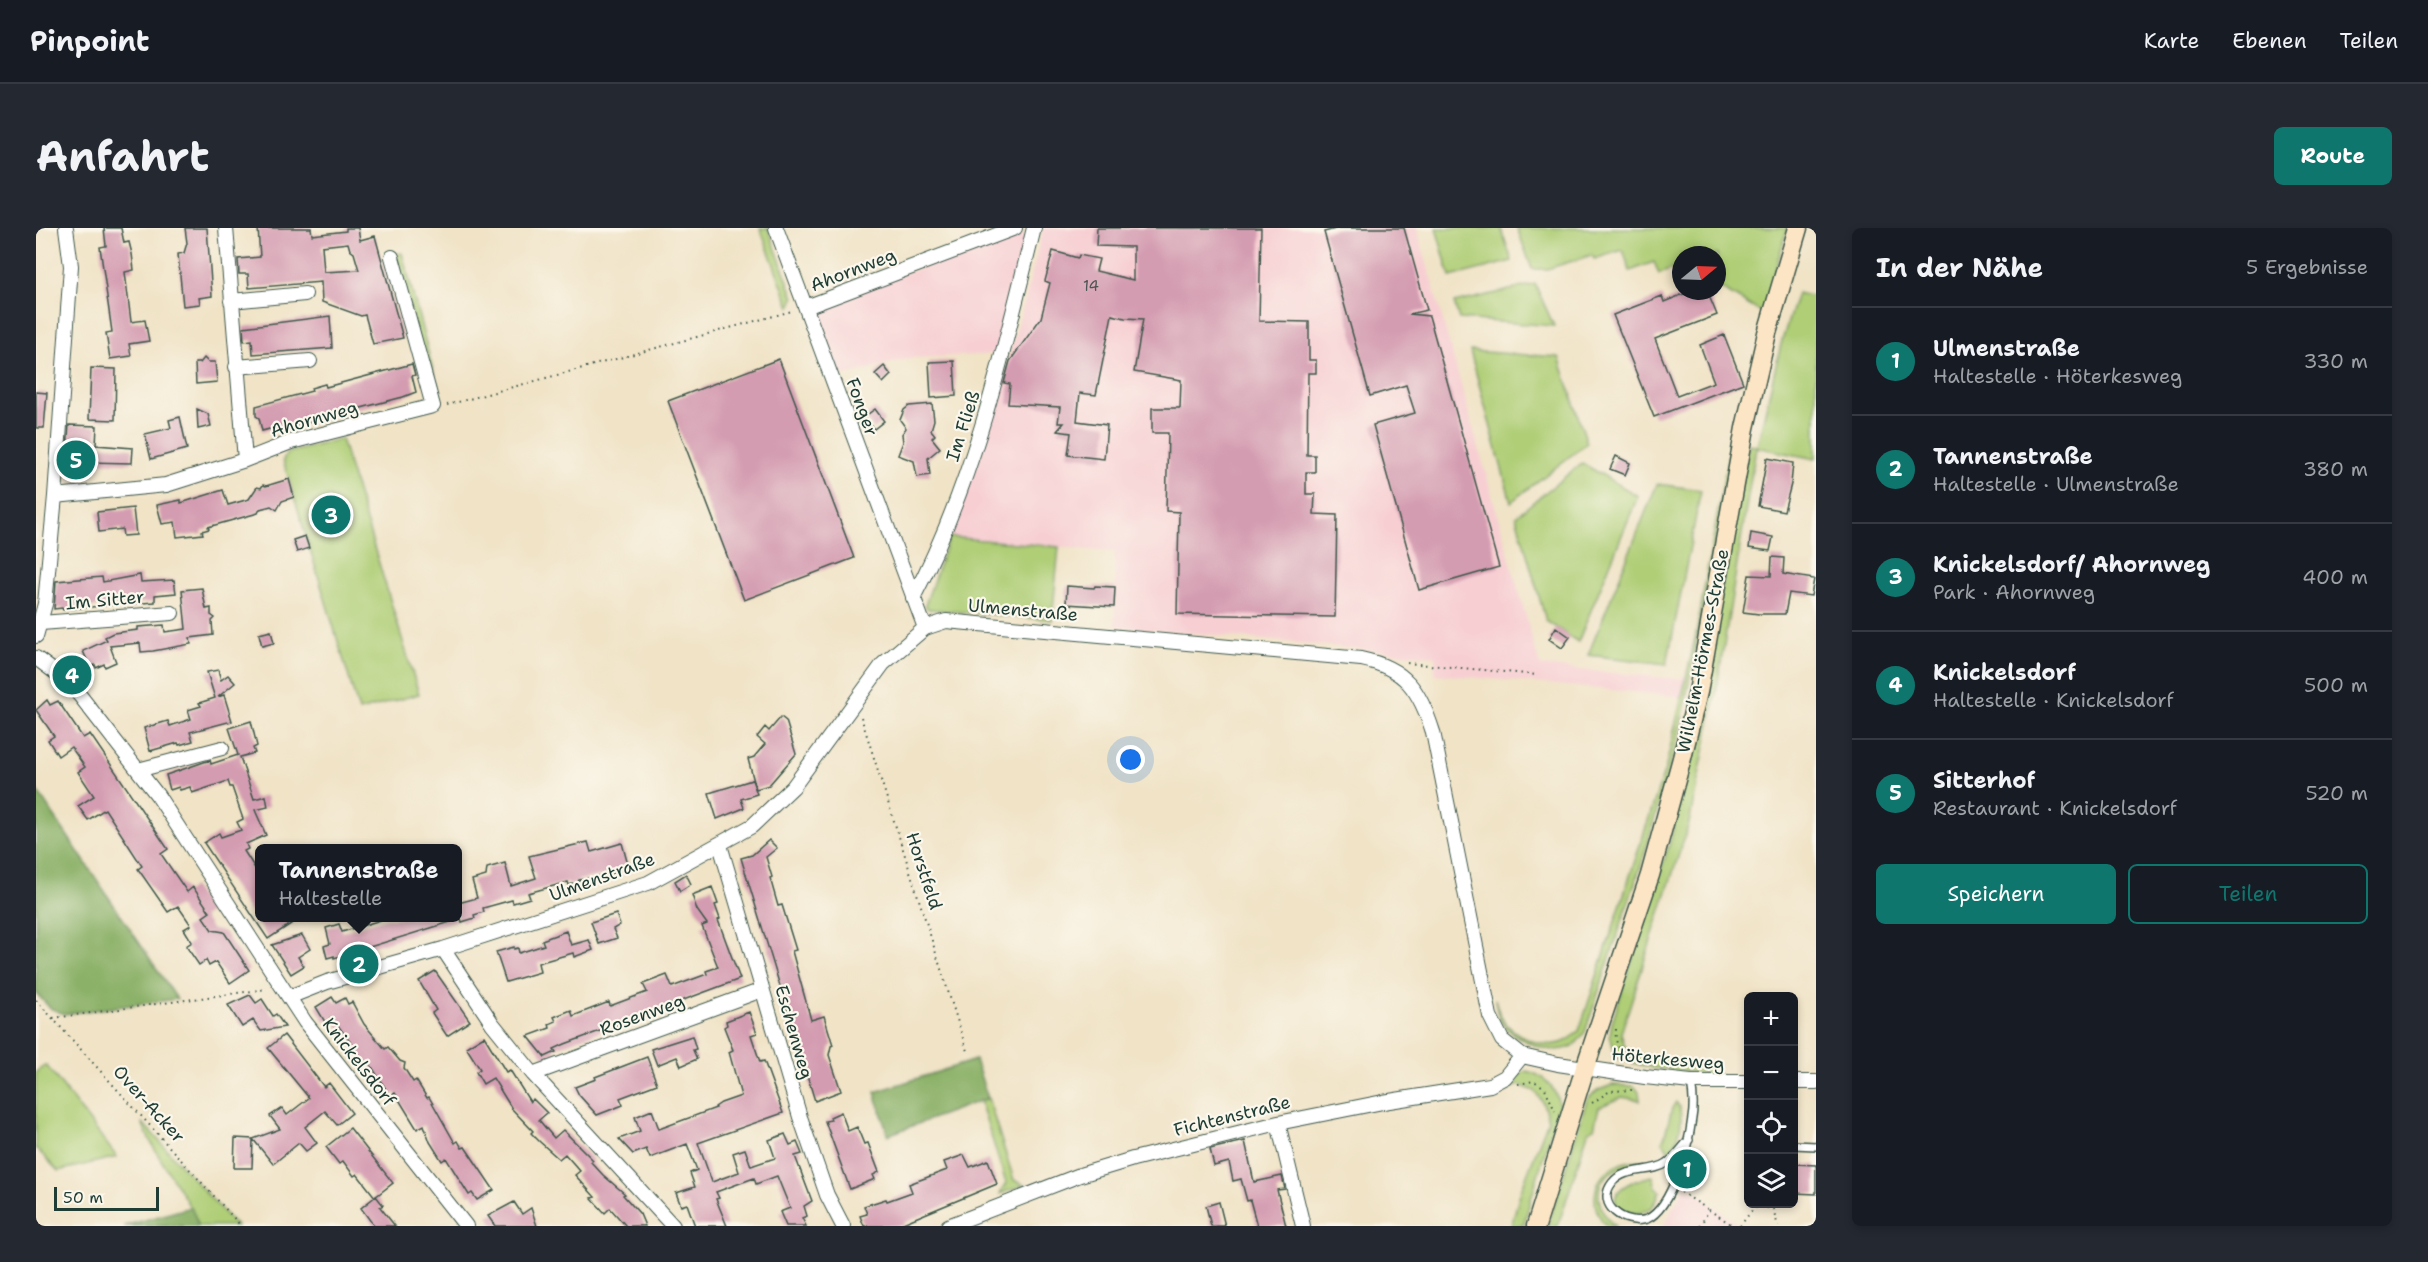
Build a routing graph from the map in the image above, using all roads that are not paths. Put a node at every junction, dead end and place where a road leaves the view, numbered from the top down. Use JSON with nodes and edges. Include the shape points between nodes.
{"nodes":[{"id":1,"x":66,"y":228,"type":"edge"},
{"id":2,"x":226,"y":228,"type":"edge"},
{"id":3,"x":776,"y":228,"type":"edge"},
{"id":4,"x":1015,"y":228,"type":"edge"},
{"id":5,"x":1034,"y":228,"type":"edge"},
{"id":6,"x":1798,"y":228,"type":"edge"},
{"id":7,"x":392,"y":257,"type":"dead end"},
{"id":8,"x":305,"y":294,"type":"dead end"},
{"id":9,"x":231,"y":301,"type":"junction"},
{"id":10,"x":806,"y":307,"type":"junction"},
{"id":11,"x":310,"y":361,"type":"dead end"},
{"id":12,"x":236,"y":367,"type":"junction"},
{"id":13,"x":245,"y":460,"type":"junction"},
{"id":14,"x":55,"y":496,"type":"junction"},
{"id":15,"x":913,"y":598,"type":"junction"},
{"id":16,"x":172,"y":613,"type":"dead end"},
{"id":17,"x":925,"y":628,"type":"junction"},
{"id":18,"x":39,"y":630,"type":"edge"},
{"id":19,"x":36,"y":658,"type":"edge"},
{"id":20,"x":222,"y":748,"type":"dead end"},
{"id":21,"x":138,"y":770,"type":"junction"},
{"id":22,"x":720,"y":845,"type":"junction"},
{"id":23,"x":443,"y":949,"type":"junction"},
{"id":24,"x":762,"y":990,"type":"junction"},
{"id":25,"x":285,"y":992,"type":"junction"},
{"id":26,"x":1521,"y":1056,"type":"junction"},
{"id":27,"x":1585,"y":1068,"type":"junction"},
{"id":28,"x":533,"y":1074,"type":"junction"},
{"id":29,"x":1691,"y":1082,"type":"junction"},
{"id":30,"x":1798,"y":1082,"type":"edge"},
{"id":31,"x":1816,"y":1082,"type":"edge"},
{"id":32,"x":1744,"y":1083,"type":"edge"},
{"id":33,"x":1278,"y":1123,"type":"junction"},
{"id":34,"x":1689,"y":1140,"type":"junction"},
{"id":35,"x":1798,"y":1145,"type":"edge"},
{"id":36,"x":1816,"y":1146,"type":"edge"},
{"id":37,"x":1645,"y":1223,"type":"edge"},
{"id":38,"x":466,"y":1226,"type":"edge"},
{"id":39,"x":673,"y":1226,"type":"edge"},
{"id":40,"x":843,"y":1226,"type":"edge"},
{"id":41,"x":948,"y":1226,"type":"edge"},
{"id":42,"x":1304,"y":1226,"type":"edge"},
{"id":43,"x":1536,"y":1226,"type":"edge"}],
"edges":[{"from":1,"to":14,"type":"street","via":[[71,266]]},
{"from":2,"to":9,"type":"street"},
{"from":3,"to":10,"type":"street","name":"Fonger"},
{"from":4,"to":10,"type":"street","name":"Ahornweg"},
{"from":5,"to":15,"type":"street","name":"Im Fließ","via":[[974,454]]},
{"from":6,"to":27,"type":"street","name":"Wilhelm-Hörmes-Straße","via":[[1752,395],[1698,692],[1682,758],[1650,875]]},
{"from":7,"to":13,"type":"street","name":"Ahornweg","via":[[433,406],[291,442]]},
{"from":8,"to":9,"type":"street"},
{"from":9,"to":12,"type":"street"},
{"from":10,"to":15,"type":"street","name":"Fonger"},
{"from":11,"to":12,"type":"street"},
{"from":12,"to":13,"type":"street"},
{"from":13,"to":14,"type":"street","name":"Ahornweg","via":[[166,485]]},
{"from":14,"to":18,"type":"street"},
{"from":15,"to":17,"type":"street"},
{"from":16,"to":18,"type":"street","name":"Im Sitter"},
{"from":17,"to":22,"type":"street","name":"Ulmenstraße","via":[[883,664],[794,787],[752,826]]},
{"from":17,"to":26,"type":"street","name":"Ulmenstraße","via":[[946,621],[1361,659],[1398,672],[1416,693],[1433,732],[1491,1021],[1502,1040]]},
{"from":19,"to":21,"type":"street","name":"Knickelsdorf","via":[[67,681]]},
{"from":20,"to":21,"type":"street"},
{"from":21,"to":25,"type":"street","name":"Knickelsdorf"},
{"from":22,"to":23,"type":"street","name":"Ulmenstraße","via":[[648,883]]},
{"from":22,"to":24,"type":"street","name":"Eschenweg"},
{"from":23,"to":25,"type":"street","name":"Ulmenstraße"},
{"from":23,"to":28,"type":"street","via":[[492,1023]]},
{"from":24,"to":28,"type":"street","name":"Rosenweg"},
{"from":24,"to":40,"type":"street","name":"Eschenweg","via":[[800,1117],[827,1195]]},
{"from":25,"to":38,"type":"street","name":"Knickelsdorf","via":[[304,1022]]},
{"from":26,"to":27,"type":"street"},
{"from":26,"to":33,"type":"street","name":"Fichtenstraße","via":[[1505,1077],[1490,1085],[1383,1101]]},
{"from":27,"to":29,"type":"street","name":"Höterkesweg"},
{"from":27,"to":43,"type":"street","name":"Wilhelm-Hörmes-Straße"},
{"from":28,"to":39,"type":"street"},
{"from":29,"to":32,"type":"street","name":"Höterkesweg"},
{"from":29,"to":34,"type":"lane","via":[[1693,1115]]},
{"from":30,"to":31,"type":"street"},
{"from":33,"to":41,"type":"street","name":"Fichtenstraße","via":[[1080,1175]]},
{"from":33,"to":42,"type":"street"},
{"from":34,"to":37,"type":"lane","via":[[1659,1210]]},
{"from":34,"to":37,"type":"lane","via":[[1665,1164],[1625,1174],[1610,1185],[1608,1202],[1616,1216]]},
{"from":35,"to":36,"type":"lane"}]}
